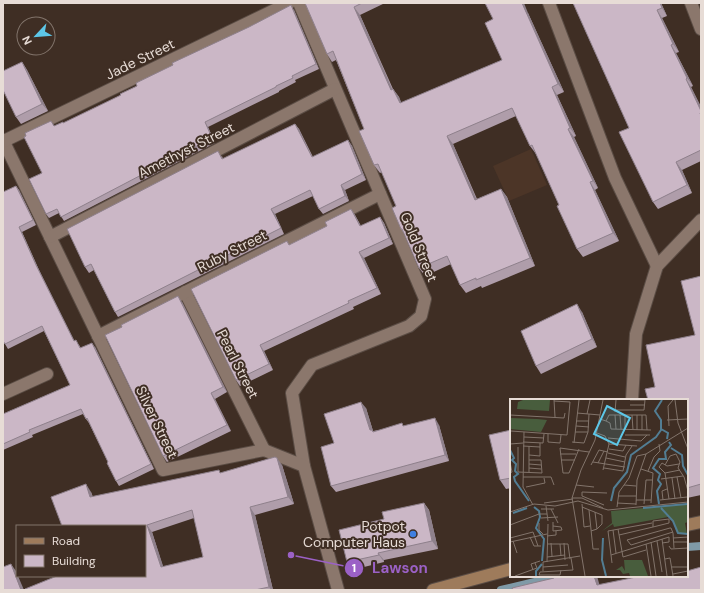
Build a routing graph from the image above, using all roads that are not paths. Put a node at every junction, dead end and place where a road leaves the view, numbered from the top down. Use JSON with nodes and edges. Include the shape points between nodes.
{"nodes":[{"id":1,"x":289,"y":3,"type":"edge"},
{"id":2,"x":299,"y":3,"type":"edge"},
{"id":3,"x":549,"y":3,"type":"edge"},
{"id":4,"x":691,"y":3,"type":"edge"},
{"id":5,"x":701,"y":29,"type":"edge"},
{"id":6,"x":336,"y":89,"type":"junction"},
{"id":7,"x":3,"y":140,"type":"edge"},
{"id":8,"x":380,"y":194,"type":"junction"},
{"id":9,"x":701,"y":220,"type":"edge"},
{"id":10,"x":50,"y":237,"type":"junction"},
{"id":11,"x":657,"y":266,"type":"junction"},
{"id":12,"x":185,"y":292,"type":"junction"},
{"id":13,"x":98,"y":336,"type":"junction"},
{"id":14,"x":47,"y":374,"type":"dead end"},
{"id":15,"x":3,"y":394,"type":"edge"},
{"id":16,"x":632,"y":399,"type":"edge"},
{"id":17,"x":264,"y":450,"type":"junction"},
{"id":18,"x":304,"y":466,"type":"junction"},
{"id":19,"x":701,"y":522,"type":"edge"},
{"id":20,"x":688,"y":525,"type":"edge"},
{"id":21,"x":510,"y":569,"type":"edge"},
{"id":22,"x":338,"y":590,"type":"edge"},
{"id":23,"x":433,"y":590,"type":"edge"}],
"edges":[{"from":1,"to":7,"type":"street","name":"Jade Street"},
{"from":2,"to":6,"type":"street","name":"Gold Street"},
{"from":3,"to":11,"type":"street","via":[[615,178]]},
{"from":4,"to":5,"type":"street"},
{"from":6,"to":8,"type":"street","name":"Gold Street"},
{"from":6,"to":10,"type":"street","name":"Amethyst Street"},
{"from":7,"to":10,"type":"street","name":"Silver Street"},
{"from":8,"to":12,"type":"street","name":"Ruby Street"},
{"from":8,"to":18,"type":"street","name":"Gold Street","via":[[425,299],[421,316],[409,326],[312,365],[292,393]]},
{"from":9,"to":11,"type":"street"},
{"from":10,"to":13,"type":"street","name":"Silver Street"},
{"from":11,"to":16,"type":"street","via":[[636,334]]},
{"from":12,"to":13,"type":"street","name":"Ruby Street"},
{"from":12,"to":17,"type":"street","name":"Pearl Street"},
{"from":13,"to":17,"type":"street","name":"Silver Street","via":[[163,470]]},
{"from":14,"to":15,"type":"street"},
{"from":17,"to":18,"type":"street"},
{"from":18,"to":22,"type":"street"},
{"from":19,"to":20,"type":"main road"},
{"from":21,"to":23,"type":"main road"}]}
